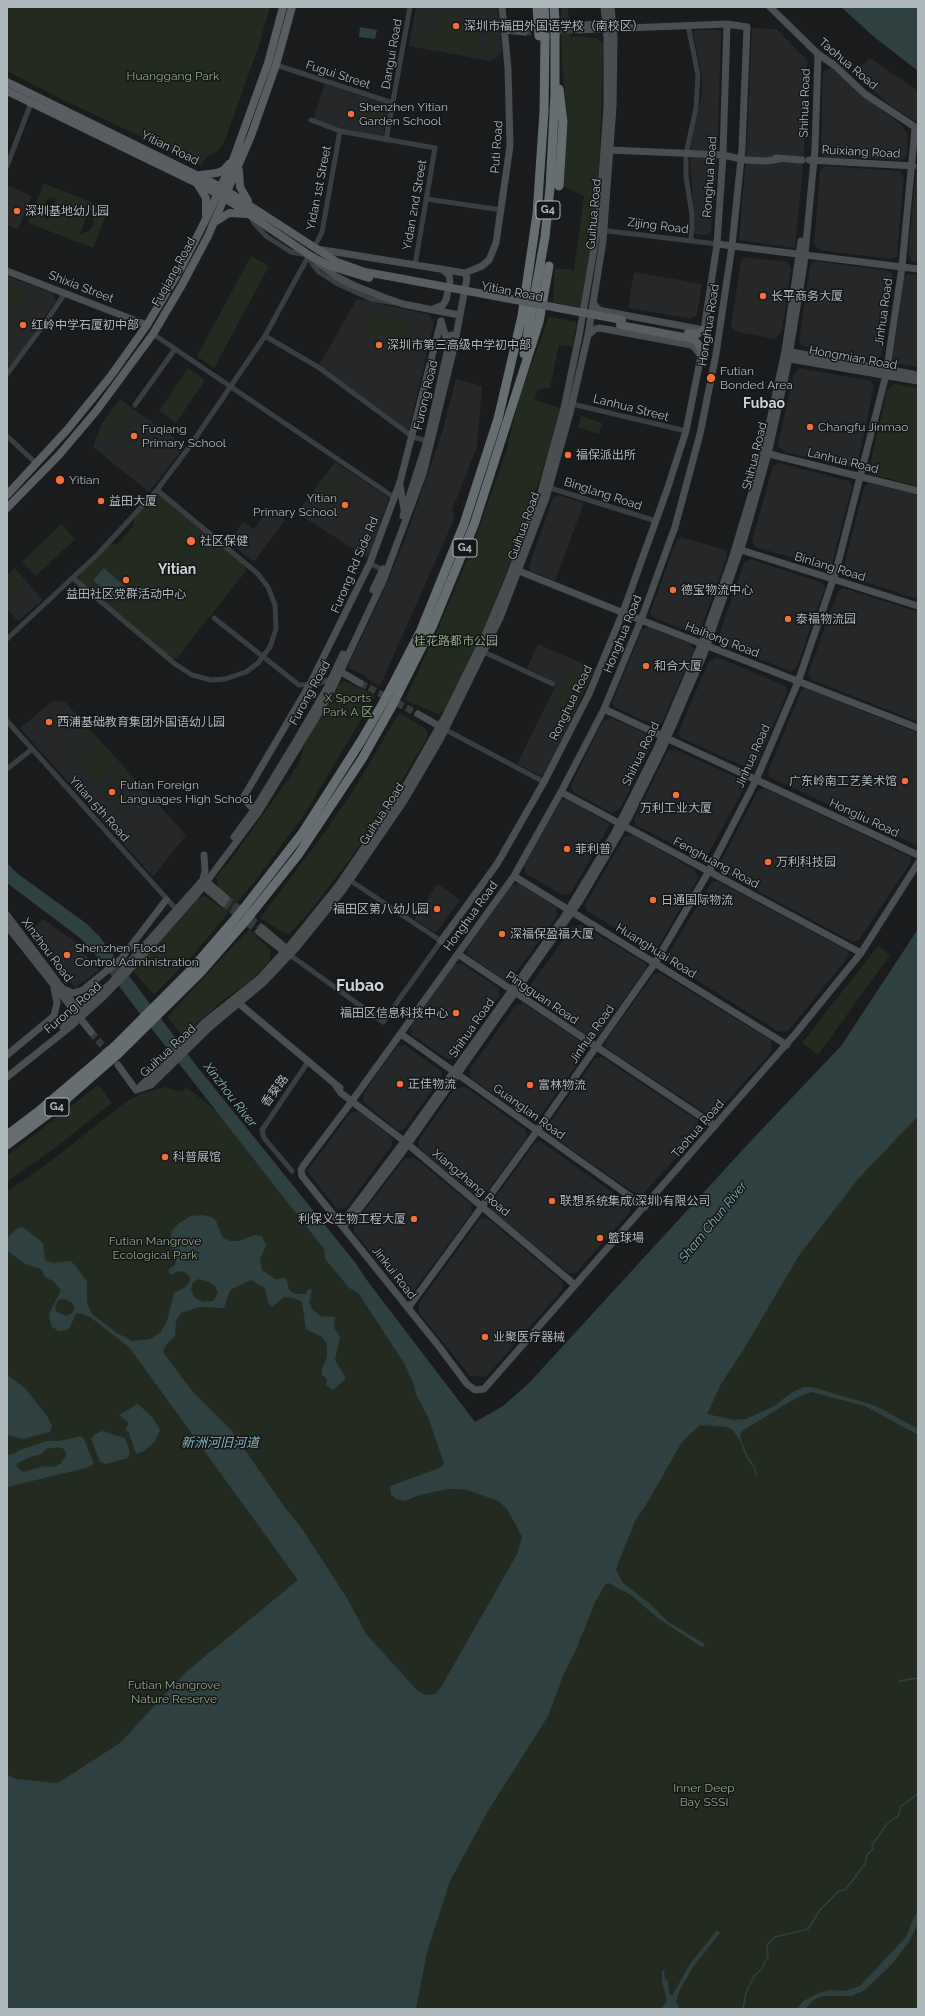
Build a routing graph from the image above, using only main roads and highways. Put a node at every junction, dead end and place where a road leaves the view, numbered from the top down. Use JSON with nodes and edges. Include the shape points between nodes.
{"nodes":[{"id":1,"x":283,"y":7,"type":"edge"},
{"id":2,"x":292,"y":7,"type":"edge"},
{"id":3,"x":537,"y":7,"type":"edge"},
{"id":4,"x":544,"y":7,"type":"edge"},
{"id":5,"x":554,"y":7,"type":"edge"},
{"id":6,"x":542,"y":21,"type":"junction"},
{"id":7,"x":555,"y":60,"type":"junction"},
{"id":8,"x":7,"y":82,"type":"edge"},
{"id":9,"x":7,"y":91,"type":"edge"},
{"id":10,"x":236,"y":162,"type":"junction"},
{"id":11,"x":194,"y":178,"type":"junction"},
{"id":12,"x":559,"y":186,"type":"dead end"},
{"id":13,"x":223,"y":193,"type":"junction"},
{"id":14,"x":251,"y":205,"type":"junction"},
{"id":15,"x":250,"y":214,"type":"junction"},
{"id":16,"x":204,"y":223,"type":"junction"},
{"id":17,"x":212,"y":228,"type":"junction"},
{"id":18,"x":312,"y":252,"type":"junction"},
{"id":19,"x":549,"y":266,"type":"dead end"},
{"id":20,"x":621,"y":323,"type":"junction"},
{"id":21,"x":704,"y":330,"type":"road end"},
{"id":22,"x":701,"y":356,"type":"road end"},
{"id":23,"x":519,"y":381,"type":"junction"},
{"id":24,"x":7,"y":496,"type":"edge"},
{"id":25,"x":7,"y":508,"type":"edge"},
{"id":26,"x":395,"y":691,"type":"junction"},
{"id":27,"x":102,"y":1063,"type":"junction"},
{"id":28,"x":7,"y":1135,"type":"edge"},
{"id":29,"x":7,"y":1145,"type":"edge"}],
"edges":[{"from":1,"to":10,"type":"main road","name":"Fuqiang Road"},
{"from":2,"to":10,"type":"main road","name":"Fuqiang Road","via":[[276,65]]},
{"from":3,"to":6,"type":"highway"},
{"from":4,"to":6,"type":"highway"},
{"from":5,"to":7,"type":"highway","number":"G4","bridge":true},
{"from":6,"to":26,"type":"highway","number":"G4","bridge":true,"via":[[538,131],[540,188],[523,309],[508,378],[464,524]]},
{"from":7,"to":12,"type":"highway","via":[[563,122]]},
{"from":7,"to":23,"type":"highway","number":"G4","via":[[553,145],[545,237]]},
{"from":8,"to":11,"type":"main road","name":"Yitian Road"},
{"from":9,"to":11,"type":"main road","name":"Yitian Road"},
{"from":10,"to":11,"type":"main road","via":[[217,173]]},
{"from":10,"to":13,"type":"main road","name":"Fuqiang Road"},
{"from":10,"to":14,"type":"main road","via":[[240,187]]},
{"from":11,"to":13,"type":"main road","name":"Yitian Road"},
{"from":11,"to":16,"type":"main road","via":[[206,198]]},
{"from":13,"to":14,"type":"main road","name":"Yitian Road"},
{"from":13,"to":15,"type":"main road","name":"Yitian Road"},
{"from":13,"to":16,"type":"main road","name":"Fuqiang Road"},
{"from":13,"to":17,"type":"main road","name":"Fuqiang Road"},
{"from":14,"to":18,"type":"main road","name":"Yitian Road"},
{"from":15,"to":17,"type":"main road","via":[[229,213],[219,219]]},
{"from":15,"to":18,"type":"main road","name":"Yitian Road"},
{"from":16,"to":24,"type":"main road","name":"Fuqiang Road","via":[[147,325],[96,394]]},
{"from":17,"to":25,"type":"main road","name":"Fuqiang Road","via":[[186,279],[153,334],[114,388],[39,477]]},
{"from":18,"to":20,"type":"main road","name":"Yitian Road","bridge":true,"via":[[393,280]]},
{"from":19,"to":23,"type":"highway","via":[[539,322]]},
{"from":20,"to":21,"type":"main road","name":"Yitian Road","via":[[698,334]]},
{"from":20,"to":22,"type":"main road","name":"Yitian Road","via":[[694,339],[702,349]]},
{"from":23,"to":26,"type":"highway","number":"G4","via":[[472,532],[432,627]]},
{"from":26,"to":27,"type":"highway","number":"G4","bridge":true,"via":[[248,911],[167,1001]]},
{"from":27,"to":28,"type":"highway","number":"G4"},
{"from":27,"to":29,"type":"highway","number":"G4","via":[[55,1109]]}]}
